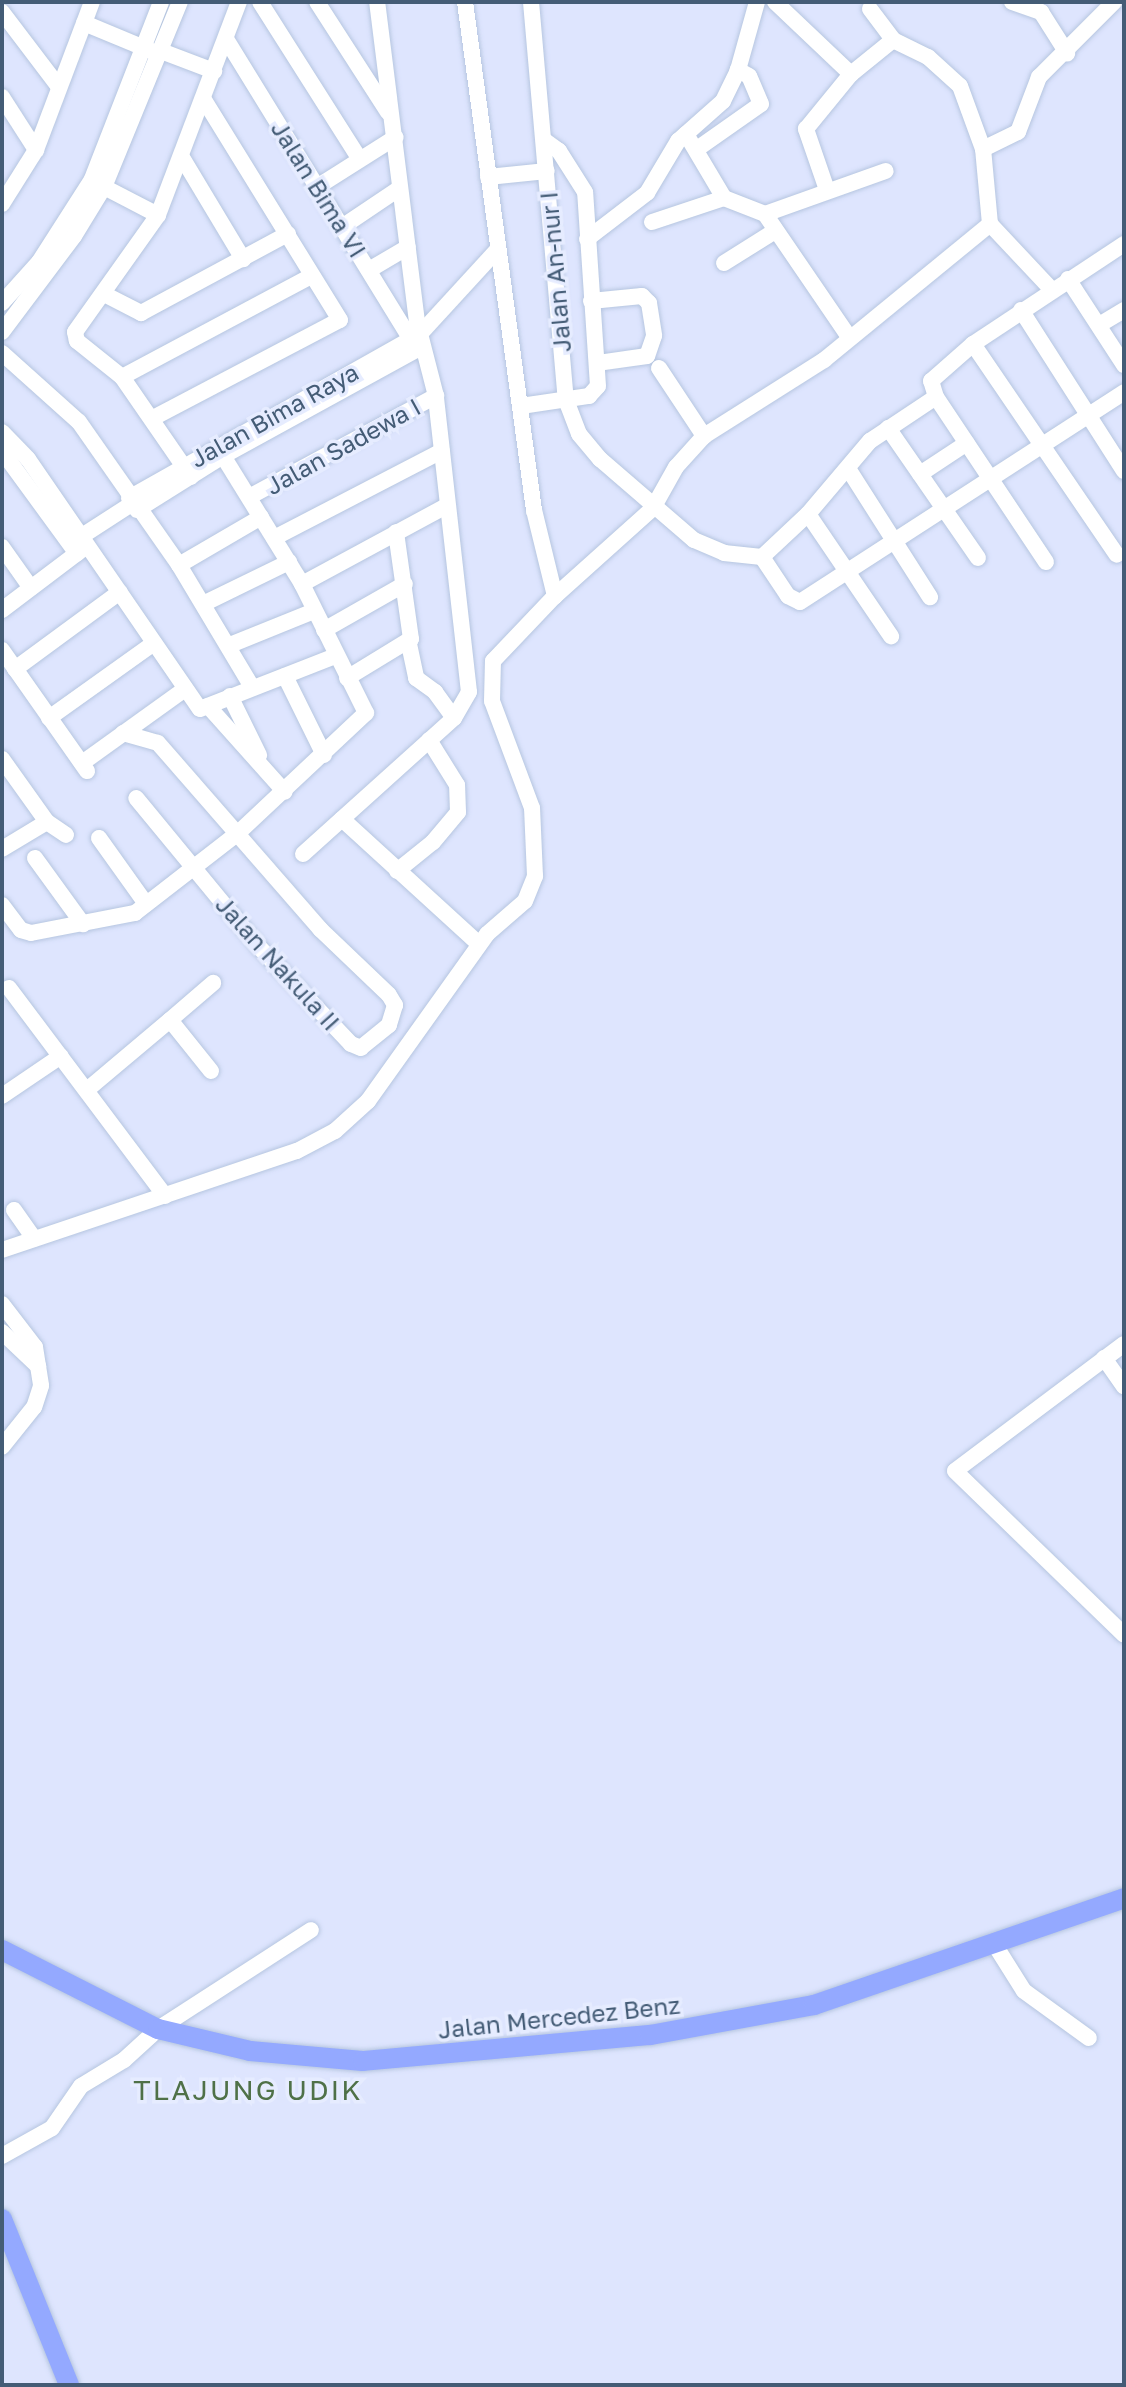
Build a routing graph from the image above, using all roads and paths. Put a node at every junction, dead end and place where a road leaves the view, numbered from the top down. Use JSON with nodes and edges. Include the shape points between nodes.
{"nodes":[{"id":1,"x":161,"y":2,"type":"edge"},
{"id":2,"x":180,"y":2,"type":"edge"},
{"id":3,"x":239,"y":2,"type":"edge"},
{"id":4,"x":260,"y":2,"type":"edge"},
{"id":5,"x":317,"y":2,"type":"edge"},
{"id":6,"x":377,"y":2,"type":"edge"},
{"id":7,"x":465,"y":2,"type":"edge"},
{"id":8,"x":531,"y":2,"type":"edge"},
{"id":9,"x":757,"y":2,"type":"edge"},
{"id":10,"x":775,"y":2,"type":"edge"},
{"id":11,"x":1012,"y":2,"type":"edge"},
{"id":12,"x":1056,"y":2,"type":"edge"},
{"id":13,"x":1114,"y":2,"type":"edge"},
{"id":14,"x":85,"y":8,"type":"edge"},
{"id":15,"x":870,"y":9,"type":"dead end"},
{"id":16,"x":2,"y":12,"type":"edge"},
{"id":17,"x":1041,"y":12,"type":"junction"},
{"id":18,"x":226,"y":39,"type":"junction"},
{"id":19,"x":893,"y":40,"type":"junction"},
{"id":20,"x":155,"y":51,"type":"junction"},
{"id":21,"x":1067,"y":53,"type":"junction"},
{"id":22,"x":738,"y":70,"type":"junction"},
{"id":23,"x":214,"y":71,"type":"junction"},
{"id":24,"x":851,"y":74,"type":"junction"},
{"id":25,"x":59,"y":87,"type":"junction"},
{"id":26,"x":2,"y":97,"type":"edge"},
{"id":27,"x":204,"y":100,"type":"junction"},
{"id":28,"x":393,"y":116,"type":"junction"},
{"id":29,"x":686,"y":134,"type":"junction"},
{"id":30,"x":396,"y":137,"type":"junction"},
{"id":31,"x":545,"y":141,"type":"junction"},
{"id":32,"x":697,"y":149,"type":"junction"},
{"id":33,"x":983,"y":149,"type":"junction"},
{"id":34,"x":36,"y":150,"type":"junction"},
{"id":35,"x":359,"y":158,"type":"junction"},
{"id":36,"x":183,"y":159,"type":"junction"},
{"id":37,"x":547,"y":171,"type":"junction"},
{"id":38,"x":886,"y":171,"type":"dead end"},
{"id":39,"x":488,"y":177,"type":"junction"},
{"id":40,"x":104,"y":187,"type":"junction"},
{"id":41,"x":317,"y":187,"type":"junction"},
{"id":42,"x":400,"y":188,"type":"junction"},
{"id":43,"x":827,"y":190,"type":"junction"},
{"id":44,"x":3,"y":198,"type":"edge"},
{"id":45,"x":724,"y":198,"type":"junction"},
{"id":46,"x":765,"y":214,"type":"junction"},
{"id":47,"x":158,"y":215,"type":"junction"},
{"id":48,"x":652,"y":222,"type":"dead end"},
{"id":49,"x":990,"y":224,"type":"junction"},
{"id":50,"x":342,"y":227,"type":"junction"},
{"id":51,"x":775,"y":231,"type":"junction"},
{"id":52,"x":288,"y":234,"type":"junction"},
{"id":53,"x":587,"y":239,"type":"junction"},
{"id":54,"x":1124,"y":244,"type":"edge"},
{"id":55,"x":408,"y":247,"type":"junction"},
{"id":56,"x":496,"y":251,"type":"junction"},
{"id":57,"x":243,"y":259,"type":"junction"},
{"id":58,"x":724,"y":263,"type":"dead end"},
{"id":59,"x":369,"y":270,"type":"junction"},
{"id":60,"x":311,"y":276,"type":"junction"},
{"id":61,"x":1068,"y":279,"type":"junction"},
{"id":62,"x":1051,"y":289,"type":"junction"},
{"id":63,"x":104,"y":294,"type":"junction"},
{"id":64,"x":591,"y":301,"type":"junction"},
{"id":65,"x":2,"y":303,"type":"edge"},
{"id":66,"x":1021,"y":310,"type":"junction"},
{"id":67,"x":1124,"y":310,"type":"edge"},
{"id":68,"x":1099,"y":325,"type":"junction"},
{"id":69,"x":2,"y":332,"type":"edge"},
{"id":70,"x":849,"y":337,"type":"junction"},
{"id":71,"x":418,"y":340,"type":"junction"},
{"id":72,"x":973,"y":344,"type":"junction"},
{"id":73,"x":2,"y":353,"type":"edge"},
{"id":74,"x":598,"y":363,"type":"junction"},
{"id":75,"x":1124,"y":365,"type":"edge"},
{"id":76,"x":659,"y":368,"type":"dead end"},
{"id":77,"x":122,"y":377,"type":"junction"},
{"id":78,"x":1124,"y":392,"type":"edge"},
{"id":79,"x":436,"y":396,"type":"junction"},
{"id":80,"x":936,"y":397,"type":"junction"},
{"id":81,"x":566,"y":400,"type":"junction"},
{"id":82,"x":521,"y":406,"type":"junction"},
{"id":83,"x":1087,"y":415,"type":"junction"},
{"id":84,"x":153,"y":418,"type":"junction"},
{"id":85,"x":888,"y":428,"type":"junction"},
{"id":86,"x":2,"y":432,"type":"edge"},
{"id":87,"x":704,"y":436,"type":"junction"},
{"id":88,"x":967,"y":443,"type":"junction"},
{"id":89,"x":1037,"y":445,"type":"junction"},
{"id":90,"x":2,"y":451,"type":"edge"},
{"id":91,"x":442,"y":451,"type":"junction"},
{"id":92,"x":223,"y":456,"type":"junction"},
{"id":93,"x":849,"y":470,"type":"junction"},
{"id":94,"x":188,"y":471,"type":"junction"},
{"id":95,"x":1124,"y":471,"type":"edge"},
{"id":96,"x":920,"y":474,"type":"junction"},
{"id":97,"x":992,"y":477,"type":"junction"},
{"id":98,"x":249,"y":497,"type":"junction"},
{"id":99,"x":133,"y":504,"type":"junction"},
{"id":100,"x":446,"y":506,"type":"junction"},
{"id":101,"x":653,"y":508,"type":"junction"},
{"id":102,"x":943,"y":509,"type":"junction"},
{"id":103,"x":808,"y":514,"type":"junction"},
{"id":104,"x":261,"y":517,"type":"junction"},
{"id":105,"x":396,"y":532,"type":"junction"},
{"id":106,"x":274,"y":538,"type":"junction"},
{"id":107,"x":895,"y":541,"type":"junction"},
{"id":108,"x":82,"y":545,"type":"junction"},
{"id":109,"x":2,"y":547,"type":"edge"},
{"id":110,"x":1117,"y":555,"type":"dead end"},
{"id":111,"x":762,"y":557,"type":"junction"},
{"id":112,"x":978,"y":558,"type":"dead end"},
{"id":113,"x":289,"y":562,"type":"junction"},
{"id":114,"x":1046,"y":562,"type":"dead end"},
{"id":115,"x":179,"y":565,"type":"junction"},
{"id":116,"x":847,"y":571,"type":"junction"},
{"id":117,"x":302,"y":584,"type":"junction"},
{"id":118,"x":405,"y":584,"type":"junction"},
{"id":119,"x":31,"y":588,"type":"junction"},
{"id":120,"x":120,"y":592,"type":"junction"},
{"id":121,"x":555,"y":596,"type":"junction"},
{"id":122,"x":930,"y":597,"type":"dead end"},
{"id":123,"x":203,"y":604,"type":"junction"},
{"id":124,"x":2,"y":610,"type":"edge"},
{"id":125,"x":314,"y":611,"type":"junction"},
{"id":126,"x":324,"y":630,"type":"junction"},
{"id":127,"x":891,"y":636,"type":"dead end"},
{"id":128,"x":154,"y":643,"type":"junction"},
{"id":129,"x":409,"y":644,"type":"junction"},
{"id":130,"x":230,"y":645,"type":"junction"},
{"id":131,"x":2,"y":650,"type":"edge"},
{"id":132,"x":335,"y":656,"type":"junction"},
{"id":133,"x":15,"y":669,"type":"junction"},
{"id":134,"x":285,"y":676,"type":"junction"},
{"id":135,"x":347,"y":678,"type":"junction"},
{"id":136,"x":252,"y":687,"type":"junction"},
{"id":137,"x":185,"y":689,"type":"junction"},
{"id":138,"x":230,"y":696,"type":"junction"},
{"id":139,"x":208,"y":706,"type":"junction"},
{"id":140,"x":49,"y":718,"type":"junction"},
{"id":141,"x":454,"y":718,"type":"junction"},
{"id":142,"x":123,"y":733,"type":"junction"},
{"id":143,"x":429,"y":740,"type":"junction"},
{"id":144,"x":324,"y":755,"type":"junction"},
{"id":145,"x":2,"y":759,"type":"edge"},
{"id":146,"x":266,"y":771,"type":"junction"},
{"id":147,"x":285,"y":792,"type":"junction"},
{"id":148,"x":136,"y":798,"type":"dead end"},
{"id":149,"x":342,"y":819,"type":"junction"},
{"id":150,"x":47,"y":822,"type":"junction"},
{"id":151,"x":237,"y":834,"type":"junction"},
{"id":152,"x":66,"y":835,"type":"dead end"},
{"id":153,"x":99,"y":838,"type":"dead end"},
{"id":154,"x":2,"y":849,"type":"edge"},
{"id":155,"x":303,"y":854,"type":"dead end"},
{"id":156,"x":35,"y":858,"type":"dead end"},
{"id":157,"x":194,"y":868,"type":"junction"},
{"id":158,"x":397,"y":871,"type":"junction"},
{"id":159,"x":146,"y":904,"type":"junction"},
{"id":160,"x":2,"y":905,"type":"edge"},
{"id":161,"x":83,"y":924,"type":"junction"},
{"id":162,"x":479,"y":944,"type":"junction"},
{"id":163,"x":213,"y":983,"type":"dead end"},
{"id":164,"x":9,"y":988,"type":"dead end"},
{"id":165,"x":170,"y":1020,"type":"junction"},
{"id":166,"x":61,"y":1056,"type":"junction"},
{"id":167,"x":211,"y":1071,"type":"dead end"},
{"id":168,"x":88,"y":1089,"type":"junction"},
{"id":169,"x":2,"y":1096,"type":"edge"},
{"id":170,"x":165,"y":1196,"type":"junction"},
{"id":171,"x":14,"y":1210,"type":"dead end"},
{"id":172,"x":34,"y":1239,"type":"junction"},
{"id":173,"x":2,"y":1250,"type":"edge"},
{"id":174,"x":2,"y":1304,"type":"edge"},
{"id":175,"x":2,"y":1332,"type":"edge"},
{"id":176,"x":1124,"y":1344,"type":"edge"},
{"id":177,"x":1104,"y":1358,"type":"junction"},
{"id":178,"x":38,"y":1366,"type":"junction"},
{"id":179,"x":1124,"y":1387,"type":"edge"},
{"id":180,"x":2,"y":1447,"type":"edge"},
{"id":181,"x":1124,"y":1635,"type":"edge"},
{"id":182,"x":1124,"y":1898,"type":"edge"},
{"id":183,"x":311,"y":1930,"type":"dead end"},
{"id":184,"x":995,"y":1945,"type":"junction"},
{"id":185,"x":2,"y":1950,"type":"edge"},
{"id":186,"x":158,"y":2029,"type":"junction"},
{"id":187,"x":1089,"y":2038,"type":"dead end"},
{"id":188,"x":2,"y":2156,"type":"edge"},
{"id":189,"x":2,"y":2219,"type":"edge"},
{"id":190,"x":69,"y":2385,"type":"edge"}],
"edges":[{"from":1,"to":20,"type":"street"},
{"from":2,"to":20,"type":"street"},
{"from":3,"to":18,"type":"street"},
{"from":4,"to":35,"type":"street"},
{"from":5,"to":28,"type":"street"},
{"from":6,"to":28,"type":"street"},
{"from":7,"to":39,"type":"street"},
{"from":8,"to":31,"type":"street","name":"Jalan An-nur I"},
{"from":9,"to":22,"type":"street"},
{"from":10,"to":24,"type":"street"},
{"from":11,"to":17,"type":"street"},
{"from":12,"to":17,"type":"street"},
{"from":13,"to":21,"type":"street"},
{"from":14,"to":20,"type":"street"},
{"from":14,"to":25,"type":"street"},
{"from":15,"to":19,"type":"street"},
{"from":16,"to":25,"type":"street"},
{"from":17,"to":21,"type":"street"},
{"from":18,"to":23,"type":"street"},
{"from":18,"to":41,"type":"street","name":"Jalan Bima VI"},
{"from":19,"to":24,"type":"street"},
{"from":19,"to":33,"type":"street","via":[[928,57],[960,86]]},
{"from":20,"to":23,"type":"street"},
{"from":20,"to":40,"type":"street"},
{"from":20,"to":65,"type":"street","via":[[92,179],[39,262]]},
{"from":21,"to":33,"type":"street","via":[[1034,83],[1018,132]]},
{"from":22,"to":29,"type":"street","via":[[720,105]]},
{"from":22,"to":32,"type":"street","via":[[749,76],[761,104]]},
{"from":23,"to":27,"type":"street"},
{"from":24,"to":43,"type":"street","via":[[806,129]]},
{"from":25,"to":34,"type":"street"},
{"from":26,"to":34,"type":"street"},
{"from":27,"to":36,"type":"street"},
{"from":27,"to":52,"type":"street"},
{"from":28,"to":30,"type":"street"},
{"from":29,"to":32,"type":"street"},
{"from":29,"to":53,"type":"street","via":[[647,193]]},
{"from":30,"to":35,"type":"street"},
{"from":30,"to":42,"type":"street"},
{"from":31,"to":37,"type":"street","name":"Jalan An-nur I"},
{"from":31,"to":53,"type":"street","via":[[559,151],[583,186]]},
{"from":32,"to":45,"type":"street"},
{"from":33,"to":49,"type":"street"},
{"from":34,"to":44,"type":"street"},
{"from":35,"to":41,"type":"street"},
{"from":36,"to":47,"type":"street"},
{"from":36,"to":57,"type":"street"},
{"from":37,"to":39,"type":"street"},
{"from":37,"to":81,"type":"street","name":"Jalan An-nur I"},
{"from":38,"to":43,"type":"street"},
{"from":39,"to":56,"type":"street"},
{"from":40,"to":47,"type":"street"},
{"from":40,"to":69,"type":"street","via":[[60,258]]},
{"from":41,"to":50,"type":"street","name":"Jalan Bima VI"},
{"from":42,"to":50,"type":"street"},
{"from":42,"to":55,"type":"street"},
{"from":43,"to":46,"type":"street"},
{"from":45,"to":46,"type":"street"},
{"from":45,"to":48,"type":"street"},
{"from":46,"to":51,"type":"street"},
{"from":47,"to":63,"type":"street"},
{"from":49,"to":62,"type":"street"},
{"from":49,"to":70,"type":"street"},
{"from":50,"to":59,"type":"street","name":"Jalan Bima VI"},
{"from":51,"to":58,"type":"street"},
{"from":51,"to":70,"type":"street"},
{"from":52,"to":57,"type":"street"},
{"from":52,"to":60,"type":"street"},
{"from":53,"to":64,"type":"street"},
{"from":54,"to":61,"type":"street"},
{"from":55,"to":59,"type":"street"},
{"from":55,"to":71,"type":"street"},
{"from":56,"to":71,"type":"street"},
{"from":56,"to":82,"type":"street"},
{"from":57,"to":63,"type":"street","via":[[141,313]]},
{"from":59,"to":71,"type":"street","name":"Jalan Bima VI"},
{"from":60,"to":77,"type":"street"},
{"from":60,"to":84,"type":"street","via":[[339,322]]},
{"from":61,"to":62,"type":"street"},
{"from":61,"to":68,"type":"street"},
{"from":62,"to":66,"type":"street"},
{"from":63,"to":77,"type":"street","via":[[74,335]]},
{"from":64,"to":74,"type":"street"},
{"from":64,"to":74,"type":"street","via":[[642,296],[649,303],[654,336],[647,356]]},
{"from":66,"to":72,"type":"street"},
{"from":66,"to":83,"type":"street"},
{"from":67,"to":68,"type":"street"},
{"from":68,"to":75,"type":"street"},
{"from":70,"to":87,"type":"street","via":[[793,382]]},
{"from":71,"to":79,"type":"street"},
{"from":71,"to":92,"type":"street","name":"Jalan Bima Raya"},
{"from":71,"to":94,"type":"street","name":"Jalan Bima Raya"},
{"from":72,"to":80,"type":"street","via":[[933,377]]},
{"from":72,"to":89,"type":"street"},
{"from":73,"to":99,"type":"street","via":[[79,422]]},
{"from":74,"to":81,"type":"street","via":[[596,393]]},
{"from":76,"to":87,"type":"street"},
{"from":77,"to":84,"type":"street"},
{"from":78,"to":83,"type":"street"},
{"from":79,"to":91,"type":"street"},
{"from":79,"to":98,"type":"street","name":"Jalan Sadewa I"},
{"from":80,"to":85,"type":"street"},
{"from":80,"to":88,"type":"street"},
{"from":81,"to":82,"type":"street"},
{"from":81,"to":101,"type":"street","name":"Jalan An-nur I","via":[[587,445]]},
{"from":82,"to":121,"type":"street","via":[[537,529]]},
{"from":83,"to":89,"type":"street"},
{"from":83,"to":95,"type":"street"},
{"from":84,"to":94,"type":"street"},
{"from":85,"to":93,"type":"street","via":[[870,441]]},
{"from":85,"to":96,"type":"street"},
{"from":86,"to":108,"type":"street"},
{"from":87,"to":101,"type":"street","via":[[676,467]]},
{"from":88,"to":96,"type":"street"},
{"from":88,"to":97,"type":"street"},
{"from":89,"to":97,"type":"street"},
{"from":89,"to":110,"type":"street"},
{"from":90,"to":108,"type":"street"},
{"from":91,"to":100,"type":"street"},
{"from":91,"to":106,"type":"street"},
{"from":92,"to":94,"type":"street","name":"Jalan Bima Raya"},
{"from":92,"to":98,"type":"street"},
{"from":93,"to":103,"type":"street"},
{"from":93,"to":107,"type":"street"},
{"from":94,"to":99,"type":"street","name":"Jalan Bima Raya"},
{"from":96,"to":102,"type":"street"},
{"from":97,"to":102,"type":"street"},
{"from":97,"to":114,"type":"street"},
{"from":98,"to":104,"type":"street"},
{"from":99,"to":108,"type":"street","name":"Jalan Bima Raya"},
{"from":99,"to":115,"type":"street"},
{"from":100,"to":105,"type":"street"},
{"from":100,"to":141,"type":"street","via":[[470,681],[466,701]]},
{"from":101,"to":111,"type":"street","name":"Jalan An-nur I","via":[[704,546]]},
{"from":101,"to":121,"type":"street"},
{"from":102,"to":107,"type":"street"},
{"from":102,"to":112,"type":"street"},
{"from":103,"to":111,"type":"street"},
{"from":103,"to":116,"type":"street"},
{"from":104,"to":106,"type":"street"},
{"from":104,"to":115,"type":"street"},
{"from":105,"to":117,"type":"street"},
{"from":105,"to":118,"type":"street"},
{"from":106,"to":113,"type":"street"},
{"from":107,"to":116,"type":"street"},
{"from":107,"to":122,"type":"street"},
{"from":108,"to":119,"type":"street","name":"Jalan Bima Raya"},
{"from":108,"to":120,"type":"street"},
{"from":109,"to":119,"type":"street"},
{"from":111,"to":116,"type":"street","via":[[797,602]]},
{"from":113,"to":117,"type":"street"},
{"from":113,"to":123,"type":"street"},
{"from":115,"to":123,"type":"street"},
{"from":116,"to":127,"type":"street"},
{"from":117,"to":125,"type":"street"},
{"from":118,"to":126,"type":"street"},
{"from":118,"to":129,"type":"street"},
{"from":119,"to":124,"type":"street","name":"Jalan Bima Raya"},
{"from":120,"to":128,"type":"street"},
{"from":120,"to":133,"type":"street"},
{"from":121,"to":162,"type":"street","via":[[500,652],[490,673],[492,701],[525,782],[537,852],[525,901]]},
{"from":123,"to":130,"type":"street"},
{"from":125,"to":126,"type":"street"},
{"from":125,"to":130,"type":"street"},
{"from":126,"to":132,"type":"street"},
{"from":128,"to":137,"type":"street"},
{"from":128,"to":140,"type":"street"},
{"from":129,"to":135,"type":"street"},
{"from":129,"to":141,"type":"street","via":[[416,678],[435,692]]},
{"from":130,"to":136,"type":"street"},
{"from":131,"to":133,"type":"street"},
{"from":132,"to":134,"type":"street"},
{"from":132,"to":135,"type":"street"},
{"from":133,"to":140,"type":"street"},
{"from":134,"to":136,"type":"street"},
{"from":134,"to":144,"type":"street"},
{"from":135,"to":144,"type":"street","via":[[366,713]]},
{"from":136,"to":138,"type":"street"},
{"from":137,"to":139,"type":"street","via":[[200,709]]},
{"from":137,"to":142,"type":"street"},
{"from":138,"to":139,"type":"street"},
{"from":138,"to":146,"type":"street"},
{"from":139,"to":146,"type":"street"},
{"from":140,"to":142,"type":"street","via":[[84,767]]},
{"from":141,"to":143,"type":"street"},
{"from":142,"to":151,"type":"street","via":[[158,743]]},
{"from":143,"to":149,"type":"street"},
{"from":143,"to":158,"type":"street","via":[[457,785],[458,812],[433,842]]},
{"from":144,"to":147,"type":"street"},
{"from":145,"to":150,"type":"street"},
{"from":146,"to":147,"type":"street"},
{"from":147,"to":151,"type":"street"},
{"from":148,"to":157,"type":"street"},
{"from":149,"to":155,"type":"street"},
{"from":149,"to":158,"type":"street"},
{"from":150,"to":152,"type":"street"},
{"from":150,"to":154,"type":"street"},
{"from":151,"to":157,"type":"street"},
{"from":151,"to":157,"type":"street","name":"Jalan Nakula II","via":[[320,929],[393,1001],[393,1018],[367,1045],[355,1047],[312,1005]]},
{"from":153,"to":159,"type":"street"},
{"from":156,"to":161,"type":"street"},
{"from":157,"to":159,"type":"street"},
{"from":158,"to":162,"type":"street"},
{"from":159,"to":161,"type":"street","via":[[128,916]]},
{"from":160,"to":161,"type":"street","via":[[25,932]]},
{"from":162,"to":170,"type":"street","via":[[377,1089],[345,1124],[297,1151]]},
{"from":163,"to":165,"type":"street"},
{"from":164,"to":166,"type":"street"},
{"from":165,"to":167,"type":"street"},
{"from":165,"to":168,"type":"street"},
{"from":166,"to":168,"type":"street"},
{"from":166,"to":169,"type":"street"},
{"from":168,"to":170,"type":"street"},
{"from":170,"to":172,"type":"street"},
{"from":171,"to":172,"type":"street"},
{"from":172,"to":173,"type":"street"},
{"from":174,"to":178,"type":"street","via":[[35,1347]]},
{"from":175,"to":178,"type":"street"},
{"from":176,"to":177,"type":"street"},
{"from":177,"to":179,"type":"street"},
{"from":177,"to":181,"type":"street","via":[[955,1471]]},
{"from":178,"to":180,"type":"street","via":[[38,1398]]},
{"from":182,"to":184,"type":"main road","name":"Jalan Mercedez Benz"},
{"from":183,"to":186,"type":"street"},
{"from":184,"to":186,"type":"main road","name":"Jalan Mercedez Benz","via":[[814,2005],[650,2035],[472,2054],[325,2060],[220,2046]]},
{"from":184,"to":187,"type":"street","via":[[1024,1991]]},
{"from":185,"to":186,"type":"main road","name":"Jalan Mercedez Benz"},
{"from":186,"to":188,"type":"street","via":[[124,2060],[81,2086],[52,2128]]},
{"from":189,"to":190,"type":"main road"}]}
